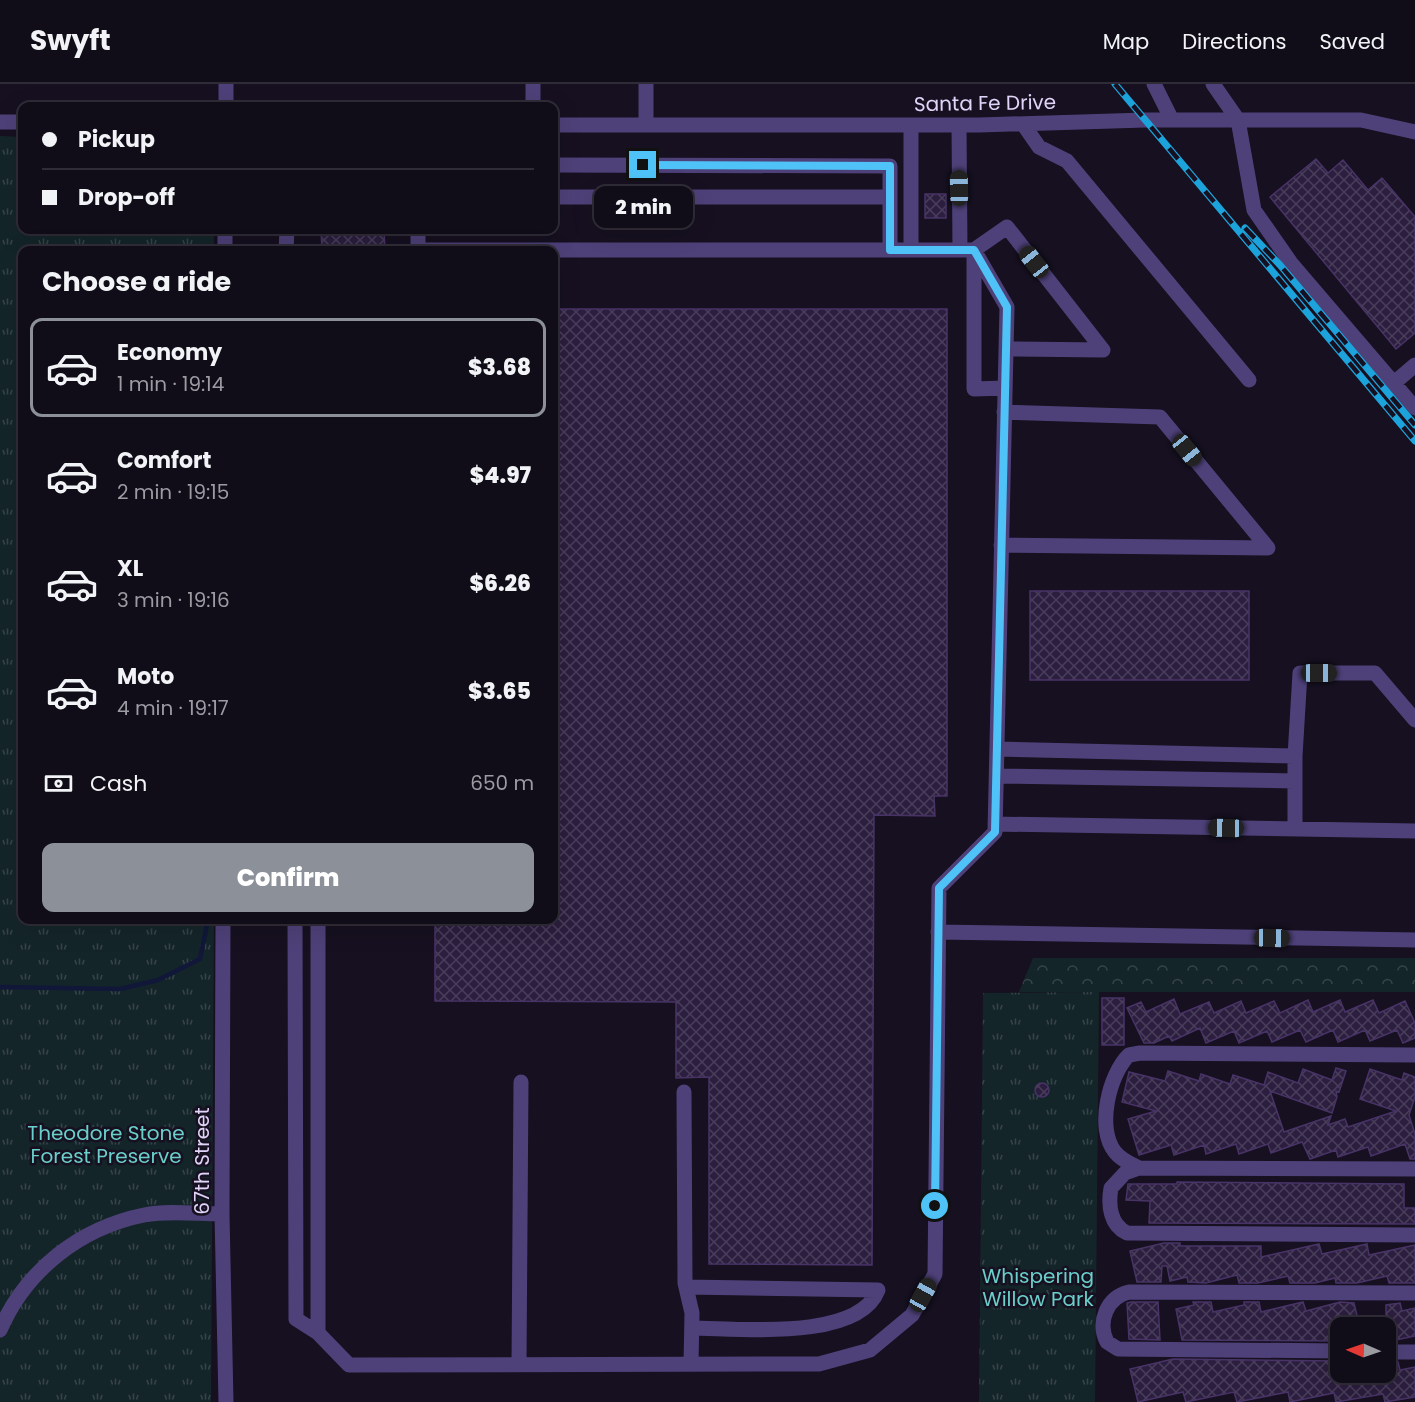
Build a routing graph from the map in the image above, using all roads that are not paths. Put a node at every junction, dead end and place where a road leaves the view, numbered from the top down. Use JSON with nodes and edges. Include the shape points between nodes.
{"nodes":[{"id":1,"x":226,"y":84,"type":"edge"},
{"id":2,"x":533,"y":84,"type":"edge"},
{"id":3,"x":646,"y":84,"type":"edge"},
{"id":4,"x":1154,"y":84,"type":"edge"},
{"id":5,"x":1213,"y":84,"type":"edge"},
{"id":6,"x":226,"y":102,"type":"edge"},
{"id":7,"x":533,"y":102,"type":"edge"},
{"id":8,"x":1172,"y":120,"type":"junction"},
{"id":9,"x":1238,"y":120,"type":"junction"},
{"id":10,"x":0,"y":122,"type":"edge"},
{"id":11,"x":18,"y":122,"type":"edge"},
{"id":12,"x":1023,"y":124,"type":"junction"},
{"id":13,"x":558,"y":125,"type":"edge"},
{"id":14,"x":646,"y":125,"type":"junction"},
{"id":15,"x":912,"y":125,"type":"junction"},
{"id":16,"x":959,"y":125,"type":"junction"},
{"id":17,"x":1415,"y":132,"type":"edge"},
{"id":18,"x":558,"y":165,"type":"edge"},
{"id":19,"x":558,"y":197,"type":"edge"},
{"id":20,"x":890,"y":197,"type":"junction"},
{"id":21,"x":558,"y":250,"type":"edge"},
{"id":22,"x":890,"y":250,"type":"junction"},
{"id":23,"x":911,"y":250,"type":"junction"},
{"id":24,"x":967,"y":250,"type":"junction"},
{"id":25,"x":1006,"y":349,"type":"junction"},
{"id":26,"x":1415,"y":365,"type":"edge"},
{"id":27,"x":1249,"y":380,"type":"dead end"},
{"id":28,"x":1394,"y":383,"type":"junction"},
{"id":29,"x":1005,"y":388,"type":"junction"},
{"id":30,"x":1415,"y":408,"type":"edge"},
{"id":31,"x":1004,"y":412,"type":"junction"},
{"id":32,"x":1001,"y":545,"type":"junction"},
{"id":33,"x":1415,"y":720,"type":"edge"},
{"id":34,"x":997,"y":748,"type":"junction"},
{"id":35,"x":1295,"y":756,"type":"junction"},
{"id":36,"x":996,"y":776,"type":"junction"},
{"id":37,"x":1295,"y":781,"type":"junction"},
{"id":38,"x":995,"y":824,"type":"junction"},
{"id":39,"x":1294,"y":829,"type":"junction"},
{"id":40,"x":1415,"y":831,"type":"edge"},
{"id":41,"x":223,"y":924,"type":"edge"},
{"id":42,"x":295,"y":924,"type":"edge"},
{"id":43,"x":318,"y":924,"type":"edge"},
{"id":44,"x":938,"y":932,"type":"junction"},
{"id":45,"x":1415,"y":940,"type":"edge"},
{"id":46,"x":295,"y":1033,"type":"junction"},
{"id":47,"x":318,"y":1034,"type":"junction"},
{"id":48,"x":1415,"y":1055,"type":"edge"},
{"id":49,"x":521,"y":1082,"type":"dead end"},
{"id":50,"x":684,"y":1092,"type":"dead end"},
{"id":51,"x":1139,"y":1168,"type":"junction"},
{"id":52,"x":1415,"y":1169,"type":"edge"},
{"id":53,"x":222,"y":1214,"type":"junction"},
{"id":54,"x":1415,"y":1235,"type":"edge"},
{"id":55,"x":686,"y":1287,"type":"junction"},
{"id":56,"x":1415,"y":1293,"type":"edge"},
{"id":57,"x":692,"y":1328,"type":"junction"},
{"id":58,"x":0,"y":1330,"type":"edge"},
{"id":59,"x":318,"y":1333,"type":"junction"},
{"id":60,"x":1330,"y":1351,"type":"edge"},
{"id":61,"x":1396,"y":1352,"type":"edge"},
{"id":62,"x":1415,"y":1352,"type":"edge"},
{"id":63,"x":691,"y":1363,"type":"junction"},
{"id":64,"x":519,"y":1364,"type":"junction"},
{"id":65,"x":226,"y":1402,"type":"edge"}],
"edges":[{"from":1,"to":6,"type":"street"},
{"from":2,"to":7,"type":"street"},
{"from":3,"to":14,"type":"street"},
{"from":4,"to":8,"type":"street"},
{"from":5,"to":9,"type":"street"},
{"from":8,"to":9,"type":"street","name":"Santa Fe Drive"},
{"from":8,"to":12,"type":"street","name":"Santa Fe Drive"},
{"from":9,"to":17,"type":"street","name":"Santa Fe Drive","via":[[1361,120]]},
{"from":9,"to":28,"type":"street","via":[[1254,210],[1291,262]]},
{"from":10,"to":11,"type":"street"},
{"from":12,"to":16,"type":"street","name":"Santa Fe Drive"},
{"from":12,"to":27,"type":"street","via":[[1039,147],[1066,160]]},
{"from":13,"to":14,"type":"street","name":"Santa Fe Drive"},
{"from":14,"to":15,"type":"street","name":"Santa Fe Drive"},
{"from":15,"to":16,"type":"street","name":"Santa Fe Drive"},
{"from":15,"to":23,"type":"street"},
{"from":16,"to":24,"type":"street"},
{"from":18,"to":20,"type":"street","via":[[890,166]]},
{"from":19,"to":20,"type":"street"},
{"from":20,"to":22,"type":"street"},
{"from":21,"to":22,"type":"street"},
{"from":22,"to":23,"type":"street"},
{"from":23,"to":24,"type":"street"},
{"from":24,"to":25,"type":"street","via":[[1007,307]]},
{"from":24,"to":25,"type":"street","via":[[1006,227],[1103,350]]},
{"from":24,"to":29,"type":"street","via":[[974,389]]},
{"from":25,"to":29,"type":"street"},
{"from":26,"to":28,"type":"street"},
{"from":28,"to":30,"type":"street"},
{"from":29,"to":31,"type":"street"},
{"from":31,"to":32,"type":"street"},
{"from":31,"to":32,"type":"street","via":[[1160,417],[1268,548]]},
{"from":32,"to":34,"type":"street"},
{"from":33,"to":35,"type":"street","via":[[1376,673],[1300,673]]},
{"from":34,"to":35,"type":"street"},
{"from":34,"to":36,"type":"street"},
{"from":35,"to":37,"type":"street"},
{"from":36,"to":37,"type":"street"},
{"from":36,"to":38,"type":"street"},
{"from":37,"to":39,"type":"street"},
{"from":38,"to":39,"type":"street"},
{"from":38,"to":44,"type":"street","via":[[995,832],[939,888]]},
{"from":39,"to":40,"type":"street"},
{"from":41,"to":53,"type":"street","name":"67th Street"},
{"from":42,"to":46,"type":"street"},
{"from":43,"to":47,"type":"street"},
{"from":44,"to":45,"type":"street"},
{"from":44,"to":63,"type":"street","via":[[935,1274],[912,1315],[870,1350],[819,1364]]},
{"from":46,"to":47,"type":"street"},
{"from":46,"to":59,"type":"street","via":[[296,1318]]},
{"from":47,"to":59,"type":"street"},
{"from":48,"to":51,"type":"street","via":[[1129,1055],[1111,1080],[1107,1124],[1116,1154]]},
{"from":49,"to":64,"type":"street"},
{"from":50,"to":55,"type":"street"},
{"from":51,"to":52,"type":"street"},
{"from":51,"to":54,"type":"street","via":[[1125,1173],[1111,1188],[1110,1210],[1120,1229],[1128,1233]]},
{"from":53,"to":58,"type":"street","via":[[146,1215],[80,1239],[26,1285],[12,1303]]},
{"from":53,"to":65,"type":"street","name":"67th Street"},
{"from":55,"to":57,"type":"street"},
{"from":55,"to":57,"type":"street","via":[[878,1290],[858,1312],[835,1323],[803,1329]]},
{"from":56,"to":60,"type":"street","via":[[1129,1292],[1109,1304],[1102,1326],[1107,1342],[1118,1349]]},
{"from":57,"to":63,"type":"street"},
{"from":59,"to":64,"type":"street","via":[[349,1365]]},
{"from":61,"to":62,"type":"street"},
{"from":63,"to":64,"type":"street"}]}
